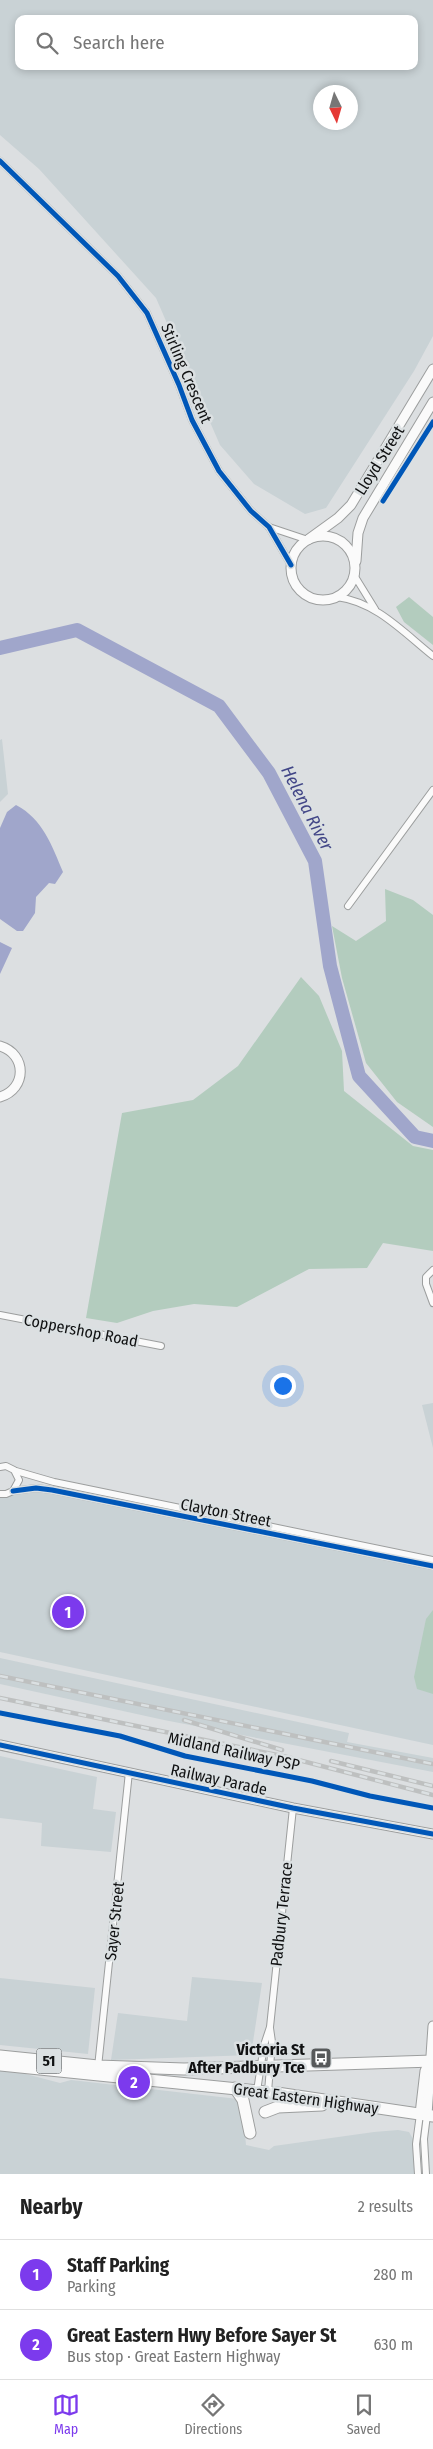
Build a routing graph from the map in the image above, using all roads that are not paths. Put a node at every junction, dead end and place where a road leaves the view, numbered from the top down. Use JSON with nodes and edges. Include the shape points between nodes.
{"nodes":[{"id":1,"x":0,"y":161,"type":"edge"},
{"id":2,"x":433,"y":369,"type":"edge"},
{"id":3,"x":433,"y":402,"type":"edge"},
{"id":4,"x":269,"y":527,"type":"junction"},
{"id":5,"x":308,"y":539,"type":"junction"},
{"id":6,"x":291,"y":565,"type":"junction"},
{"id":7,"x":355,"y":573,"type":"junction"},
{"id":8,"x":337,"y":597,"type":"junction"},
{"id":9,"x":376,"y":610,"type":"junction"},
{"id":10,"x":433,"y":656,"type":"edge"},
{"id":11,"x":433,"y":790,"type":"edge"},
{"id":12,"x":348,"y":906,"type":"dead end"},
{"id":13,"x":0,"y":1046,"type":"edge"},
{"id":14,"x":0,"y":1097,"type":"edge"},
{"id":15,"x":433,"y":1270,"type":"edge"},
{"id":16,"x":433,"y":1303,"type":"edge"},
{"id":17,"x":0,"y":1314,"type":"edge"},
{"id":18,"x":161,"y":1346,"type":"dead end"},
{"id":19,"x":0,"y":1467,"type":"edge"},
{"id":20,"x":16,"y":1472,"type":"junction"},
{"id":21,"x":14,"y":1491,"type":"junction"},
{"id":22,"x":0,"y":1494,"type":"edge"},
{"id":23,"x":433,"y":1560,"type":"edge"},
{"id":24,"x":433,"y":1566,"type":"edge"},
{"id":25,"x":0,"y":1745,"type":"edge"},
{"id":26,"x":129,"y":1772,"type":"junction"},
{"id":27,"x":293,"y":1808,"type":"junction"},
{"id":28,"x":433,"y":1834,"type":"edge"},
{"id":29,"x":433,"y":2026,"type":"edge"},
{"id":30,"x":270,"y":2027,"type":"junction"},
{"id":31,"x":0,"y":2056,"type":"edge"},
{"id":32,"x":431,"y":2061,"type":"edge"},
{"id":33,"x":0,"y":2065,"type":"edge"},
{"id":34,"x":265,"y":2067,"type":"junction"},
{"id":35,"x":97,"y":2071,"type":"junction"},
{"id":36,"x":235,"y":2088,"type":"junction"},
{"id":37,"x":262,"y":2092,"type":"junction"},
{"id":38,"x":333,"y":2102,"type":"junction"},
{"id":39,"x":265,"y":2112,"type":"dead end"},
{"id":40,"x":427,"y":2115,"type":"edge"},
{"id":41,"x":250,"y":2133,"type":"dead end"},
{"id":42,"x":418,"y":2174,"type":"edge"},
{"id":43,"x":426,"y":2174,"type":"edge"}],
"edges":[{"from":1,"to":4,"type":"street","name":"Stirling Crescent","via":[[118,276],[147,313],[192,420],[219,471]]},
{"from":2,"to":5,"type":"main road","name":"Lloyd Street","via":[[351,505]]},
{"from":3,"to":7,"type":"main road","name":"Lloyd Street","via":[[363,518],[358,533]]},
{"from":4,"to":5,"type":"street","name":"Stirling Crescent"},
{"from":4,"to":6,"type":"street","name":"Stirling Crescent"},
{"from":5,"to":6,"type":"main road","via":[[296,550]]},
{"from":5,"to":7,"type":"main road","via":[[328,536],[338,540],[351,553]]},
{"from":6,"to":8,"type":"main road","via":[[292,579],[302,593],[318,600]]},
{"from":7,"to":8,"type":"main road","via":[[348,588]]},
{"from":7,"to":9,"type":"street"},
{"from":8,"to":9,"type":"street","via":[[354,599]]},
{"from":9,"to":10,"type":"street"},
{"from":11,"to":12,"type":"street"},
{"from":13,"to":14,"type":"main road","via":[[18,1058],[21,1073],[15,1088]]},
{"from":15,"to":16,"type":"street","via":[[426,1277]]},
{"from":17,"to":18,"type":"street","name":"Coppershop Road"},
{"from":19,"to":20,"type":"street","name":"Clayton Street","via":[[10,1467]]},
{"from":20,"to":21,"type":"street","via":[[18,1484]]},
{"from":20,"to":23,"type":"street","name":"Clayton Street"},
{"from":21,"to":22,"type":"street","name":"Clayton Street"},
{"from":21,"to":24,"type":"street","name":"Clayton Street","via":[[52,1490]]},
{"from":25,"to":26,"type":"main road","name":"Railway Parade"},
{"from":26,"to":27,"type":"main road","name":"Railway Parade"},
{"from":26,"to":35,"type":"street","name":"Sayer Street"},
{"from":27,"to":28,"type":"main road","name":"Railway Parade"},
{"from":27,"to":30,"type":"street","name":"Padbury Terrace"},
{"from":29,"to":32,"type":"main road"},
{"from":30,"to":34,"type":"street","name":"Padbury Terrace"},
{"from":30,"to":34,"type":"street","name":"Padbury Terrace","via":[[272,2042]]},
{"from":31,"to":35,"type":"highway","name":"Great Eastern Highway","number":"51"},
{"from":32,"to":34,"type":"highway","number":"51"},
{"from":32,"to":40,"type":"main road"},
{"from":33,"to":35,"type":"highway","name":"Great Eastern Highway","number":"51"},
{"from":34,"to":35,"type":"highway","number":"51"},
{"from":34,"to":37,"type":"street","name":"Padbury Terrace"},
{"from":34,"to":37,"type":"street","name":"Padbury Terrace"},
{"from":35,"to":36,"type":"highway","name":"Great Eastern Highway","number":"51"},
{"from":36,"to":37,"type":"highway","name":"Great Eastern Highway","number":"51"},
{"from":36,"to":41,"type":"highway","via":[[243,2100]]},
{"from":37,"to":38,"type":"highway","name":"Great Eastern Highway","number":"51"},
{"from":38,"to":39,"type":"highway","via":[[317,2106],[278,2106]]},
{"from":38,"to":40,"type":"highway","name":"Great Eastern Highway","number":"51"},
{"from":40,"to":42,"type":"street","via":[[416,2144]]},
{"from":40,"to":43,"type":"street","via":[[424,2139]]}]}
